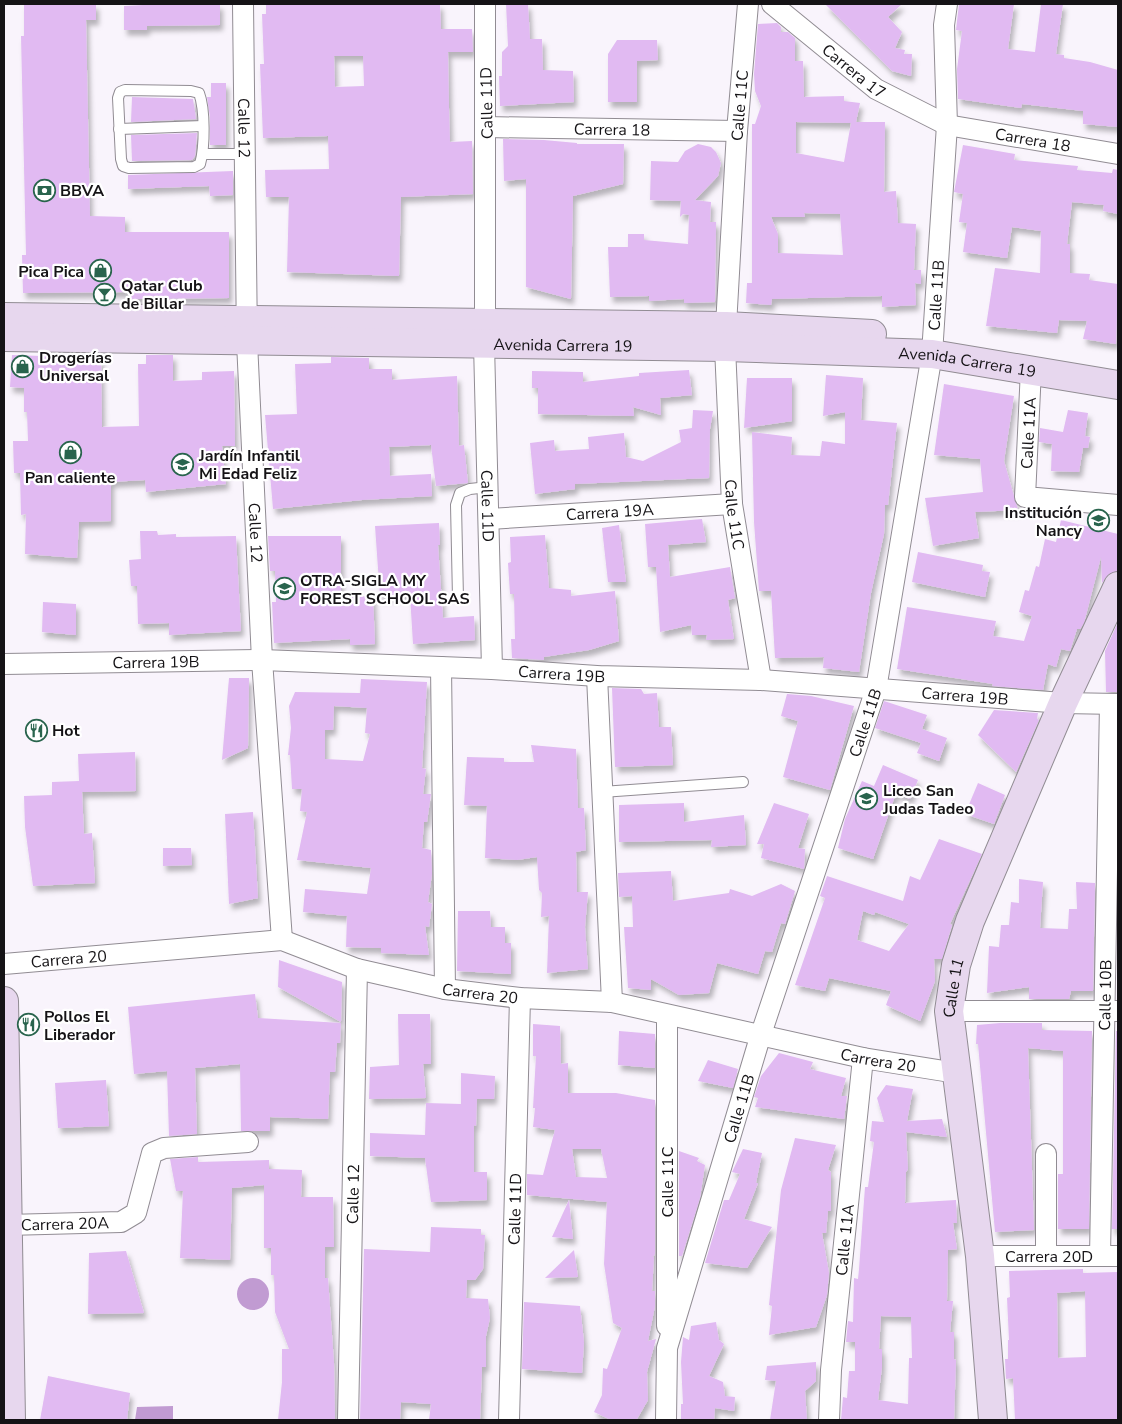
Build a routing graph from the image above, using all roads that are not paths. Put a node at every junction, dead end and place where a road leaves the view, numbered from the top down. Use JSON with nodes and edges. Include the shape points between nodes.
{"nodes":[{"id":1,"x":243,"y":4,"type":"edge"},
{"id":2,"x":484,"y":4,"type":"edge"},
{"id":3,"x":748,"y":4,"type":"edge"},
{"id":4,"x":772,"y":4,"type":"edge"},
{"id":5,"x":947,"y":4,"type":"edge"},
{"id":6,"x":947,"y":125,"type":"junction"},
{"id":7,"x":203,"y":126,"type":"junction"},
{"id":8,"x":486,"y":127,"type":"junction"},
{"id":9,"x":119,"y":129,"type":"junction"},
{"id":10,"x":737,"y":131,"type":"junction"},
{"id":11,"x":203,"y":154,"type":"junction"},
{"id":12,"x":245,"y":154,"type":"junction"},
{"id":13,"x":1118,"y":154,"type":"edge"},
{"id":14,"x":4,"y":317,"type":"edge"},
{"id":15,"x":247,"y":332,"type":"junction"},
{"id":16,"x":485,"y":333,"type":"junction"},
{"id":17,"x":725,"y":336,"type":"junction"},
{"id":18,"x":4,"y":337,"type":"edge"},
{"id":19,"x":933,"y":346,"type":"junction"},
{"id":20,"x":1118,"y":366,"type":"edge"},
{"id":21,"x":1031,"y":369,"type":"junction"},
{"id":22,"x":1118,"y":384,"type":"edge"},
{"id":23,"x":488,"y":487,"type":"junction"},
{"id":24,"x":732,"y":504,"type":"junction"},
{"id":25,"x":1118,"y":505,"type":"edge"},
{"id":26,"x":489,"y":519,"type":"junction"},
{"id":27,"x":1118,"y":586,"type":"edge"},
{"id":28,"x":458,"y":598,"type":"dead end"},
{"id":29,"x":262,"y":660,"type":"junction"},
{"id":30,"x":4,"y":664,"type":"edge"},
{"id":31,"x":441,"y":667,"type":"junction"},
{"id":32,"x":492,"y":669,"type":"junction"},
{"id":33,"x":598,"y":676,"type":"junction"},
{"id":34,"x":761,"y":680,"type":"junction"},
{"id":35,"x":876,"y":690,"type":"junction"},
{"id":36,"x":1063,"y":702,"type":"junction"},
{"id":37,"x":1114,"y":704,"type":"edge"},
{"id":38,"x":744,"y":782,"type":"dead end"},
{"id":39,"x":602,"y":792,"type":"junction"},
{"id":40,"x":282,"y":940,"type":"junction"},
{"id":41,"x":4,"y":964,"type":"edge"},
{"id":42,"x":357,"y":968,"type":"junction"},
{"id":43,"x":445,"y":989,"type":"junction"},
{"id":44,"x":520,"y":998,"type":"junction"},
{"id":45,"x":4,"y":1001,"type":"edge"},
{"id":46,"x":612,"y":1002,"type":"junction"},
{"id":47,"x":949,"y":1011,"type":"junction"},
{"id":48,"x":1111,"y":1011,"type":"edge"},
{"id":49,"x":667,"y":1016,"type":"junction"},
{"id":50,"x":761,"y":1034,"type":"junction"},
{"id":51,"x":863,"y":1058,"type":"junction"},
{"id":52,"x":957,"y":1073,"type":"junction"},
{"id":53,"x":248,"y":1142,"type":"dead end"},
{"id":54,"x":1046,"y":1154,"type":"dead end"},
{"id":55,"x":8,"y":1225,"type":"junction"},
{"id":56,"x":980,"y":1256,"type":"junction"},
{"id":57,"x":1046,"y":1256,"type":"junction"},
{"id":58,"x":1109,"y":1256,"type":"edge"},
{"id":59,"x":667,"y":1348,"type":"junction"},
{"id":60,"x":12,"y":1420,"type":"edge"},
{"id":61,"x":348,"y":1420,"type":"edge"},
{"id":62,"x":509,"y":1420,"type":"edge"},
{"id":63,"x":666,"y":1420,"type":"edge"},
{"id":64,"x":829,"y":1420,"type":"edge"},
{"id":65,"x":993,"y":1420,"type":"edge"}],
"edges":[{"from":1,"to":12,"type":"street","name":"Calle 12"},
{"from":2,"to":8,"type":"street","name":"Calle 11D"},
{"from":3,"to":10,"type":"street","name":"Calle 11C"},
{"from":4,"to":6,"type":"street","name":"Carrera 17","via":[[876,89]]},
{"from":5,"to":6,"type":"street","name":"Calle 11B","via":[[944,25]]},
{"from":6,"to":13,"type":"street","name":"Carrera 18"},
{"from":6,"to":19,"type":"street","name":"Calle 11B"},
{"from":7,"to":9,"type":"lane"},
{"from":7,"to":9,"type":"lane","via":[[199,93],[125,90],[118,98]]},
{"from":7,"to":11,"type":"lane"},
{"from":8,"to":10,"type":"street","name":"Carrera 18"},
{"from":8,"to":16,"type":"street","name":"Calle 11D"},
{"from":9,"to":11,"type":"lane","via":[[120,159],[124,166],[130,168],[194,167],[200,164]]},
{"from":10,"to":17,"type":"street","name":"Calle 11C"},
{"from":11,"to":12,"type":"lane"},
{"from":12,"to":15,"type":"street","name":"Calle 12"},
{"from":14,"to":15,"type":"main road","name":"Avenida Carrera 19"},
{"from":15,"to":16,"type":"main road","name":"Avenida Carrera 19"},
{"from":15,"to":18,"type":"main road","name":"Avenida Carrera 19"},
{"from":15,"to":29,"type":"street","name":"Calle 12"},
{"from":16,"to":17,"type":"main road","name":"Avenida Carrera 19"},
{"from":16,"to":23,"type":"street","name":"Calle 11D"},
{"from":17,"to":19,"type":"main road","name":"Avenida Carrera 19"},
{"from":17,"to":24,"type":"street","name":"Calle 11C"},
{"from":19,"to":20,"type":"main road","name":"Avenida Carrera 19"},
{"from":19,"to":21,"type":"main road","name":"Avenida Carrera 19"},
{"from":19,"to":35,"type":"street","name":"Calle 11B"},
{"from":21,"to":22,"type":"main road","name":"Avenida Carrera 19"},
{"from":21,"to":25,"type":"street","name":"Calle 11A","via":[[1025,497]]},
{"from":23,"to":26,"type":"street","name":"Calle 11D"},
{"from":23,"to":28,"type":"lane","via":[[460,493],[456,505]]},
{"from":24,"to":26,"type":"street","name":"Carrera 19A"},
{"from":24,"to":34,"type":"street","name":"Calle 11C"},
{"from":26,"to":32,"type":"street","name":"Calle 11D"},
{"from":27,"to":36,"type":"main road","name":"Calle 11"},
{"from":29,"to":30,"type":"street","name":"Carrera 19B"},
{"from":29,"to":31,"type":"street","name":"Carrera 19B"},
{"from":29,"to":40,"type":"street","name":"Calle 12"},
{"from":31,"to":32,"type":"street","name":"Carrera 19B"},
{"from":31,"to":43,"type":"street"},
{"from":32,"to":33,"type":"street","name":"Carrera 19B"},
{"from":33,"to":34,"type":"street","name":"Carrera 19B"},
{"from":33,"to":39,"type":"street"},
{"from":34,"to":35,"type":"street","name":"Carrera 19B"},
{"from":35,"to":36,"type":"street","name":"Carrera 19B"},
{"from":35,"to":50,"type":"street","name":"Calle 11B"},
{"from":36,"to":37,"type":"street","name":"Carrera 19B"},
{"from":36,"to":47,"type":"main road","name":"Calle 11","via":[[970,921],[956,965]]},
{"from":37,"to":48,"type":"street","name":"Calle 10B"},
{"from":38,"to":39,"type":"lane"},
{"from":39,"to":46,"type":"street"},
{"from":40,"to":41,"type":"street","name":"Carrera 20"},
{"from":40,"to":42,"type":"street","name":"Carrera 20"},
{"from":42,"to":43,"type":"street","name":"Carrera 20"},
{"from":42,"to":61,"type":"street","name":"Calle 12"},
{"from":43,"to":44,"type":"street","name":"Carrera 20"},
{"from":44,"to":46,"type":"street","name":"Carrera 20"},
{"from":44,"to":62,"type":"street","name":"Calle 11D"},
{"from":45,"to":55,"type":"main road"},
{"from":46,"to":49,"type":"street","name":"Carrera 20"},
{"from":47,"to":48,"type":"street"},
{"from":47,"to":52,"type":"main road","name":"Calle 11"},
{"from":48,"to":58,"type":"street","name":"Calle 10B"},
{"from":49,"to":50,"type":"street","name":"Carrera 20"},
{"from":49,"to":59,"type":"street","name":"Calle 11C"},
{"from":50,"to":51,"type":"street","name":"Carrera 20"},
{"from":50,"to":59,"type":"street","name":"Calle 11B"},
{"from":51,"to":52,"type":"street","name":"Carrera 20"},
{"from":51,"to":64,"type":"street","name":"Calle 11A","via":[[831,1370]]},
{"from":52,"to":56,"type":"main road","name":"Calle 11"},
{"from":53,"to":55,"type":"street","name":"Carrera 20A","via":[[164,1148],[152,1153],[136,1214],[121,1222]]},
{"from":54,"to":57,"type":"street"},
{"from":55,"to":60,"type":"main road"},
{"from":56,"to":57,"type":"street","name":"Carrera 20D"},
{"from":56,"to":65,"type":"main road","name":"Calle 11"},
{"from":57,"to":58,"type":"street","name":"Carrera 20D"},
{"from":59,"to":63,"type":"street","name":"Calle 11B"}]}
